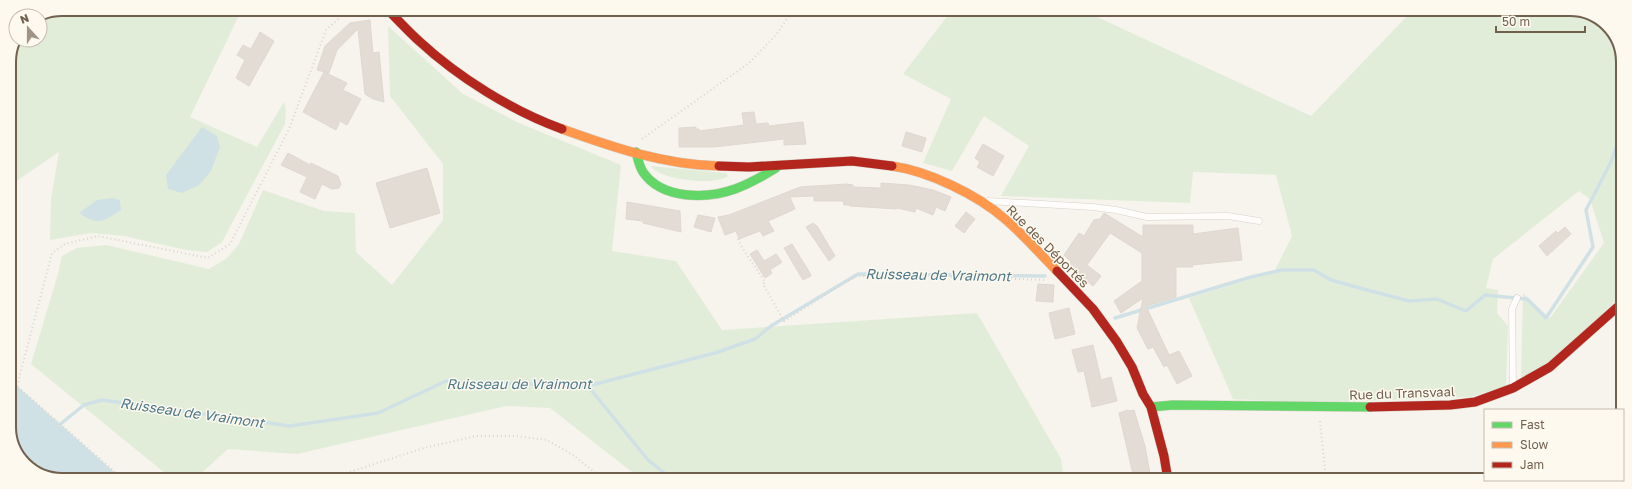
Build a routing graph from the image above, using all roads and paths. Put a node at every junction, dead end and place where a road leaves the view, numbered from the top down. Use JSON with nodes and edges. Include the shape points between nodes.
{"nodes":[{"id":1,"x":342,"y":16,"type":"edge"},
{"id":2,"x":394,"y":16,"type":"edge"},
{"id":3,"x":789,"y":16,"type":"edge"},
{"id":4,"x":636,"y":152,"type":"junction"},
{"id":5,"x":778,"y":166,"type":"junction"},
{"id":6,"x":980,"y":201,"type":"junction"},
{"id":7,"x":1259,"y":221,"type":"dead end"},
{"id":8,"x":738,"y":239,"type":"dead end"},
{"id":9,"x":1061,"y":275,"type":"junction"},
{"id":10,"x":1517,"y":298,"type":"dead end"},
{"id":11,"x":1616,"y":308,"type":"edge"},
{"id":12,"x":16,"y":386,"type":"joint"},
{"id":13,"x":1513,"y":388,"type":"junction"},
{"id":14,"x":1151,"y":407,"type":"junction"},
{"id":15,"x":1318,"y":407,"type":"junction"},
{"id":16,"x":116,"y":473,"type":"edge"},
{"id":17,"x":346,"y":473,"type":"edge"},
{"id":18,"x":596,"y":473,"type":"edge"},
{"id":19,"x":1167,"y":473,"type":"edge"},
{"id":20,"x":1325,"y":473,"type":"edge"}],
"edges":[{"from":1,"to":12,"type":"path","via":[[326,30],[289,129],[230,244],[208,258],[98,236],[58,248],[52,252]]},
{"from":2,"to":4,"type":"street","name":"Rue des Déportés","via":[[420,42],[459,73],[498,98],[546,123],[615,148]]},
{"from":3,"to":4,"type":"path","via":[[776,35],[749,63],[642,139]]},
{"from":4,"to":5,"type":"street","name":"Rue des Déportés","via":[[673,162],[711,166]]},
{"from":4,"to":5,"type":"street","name":"Rue des Déportés","via":[[646,177],[657,186],[687,195],[720,193],[744,185]]},
{"from":5,"to":6,"type":"street","name":"Rue des Déportés","via":[[852,161],[899,167],[934,177]]},
{"from":6,"to":7,"type":"lane","via":[[1093,207],[1147,217],[1228,216]]},
{"from":6,"to":9,"type":"street","name":"Rue des Déportés","via":[[1004,218]]},
{"from":8,"to":9,"type":"path","via":[[758,269],[765,282],[763,284],[784,321],[858,276],[1044,280]]},
{"from":9,"to":14,"type":"street","name":"Rue des Déportés","via":[[1093,309],[1117,342]]},
{"from":10,"to":13,"type":"lane","via":[[1512,309]]},
{"from":11,"to":13,"type":"street","name":"Rue du Transvaal","via":[[1550,367]]},
{"from":12,"to":16,"type":"path"},
{"from":13,"to":15,"type":"street","name":"Rue du Transvaal","via":[[1475,402],[1450,405]]},
{"from":14,"to":15,"type":"street","name":"Rue du Transvaal"},
{"from":14,"to":19,"type":"street","name":"Rue des Déportés"},
{"from":15,"to":20,"type":"path"},
{"from":17,"to":18,"type":"path","via":[[424,448],[476,436],[515,436],[547,440],[573,455]]}]}
